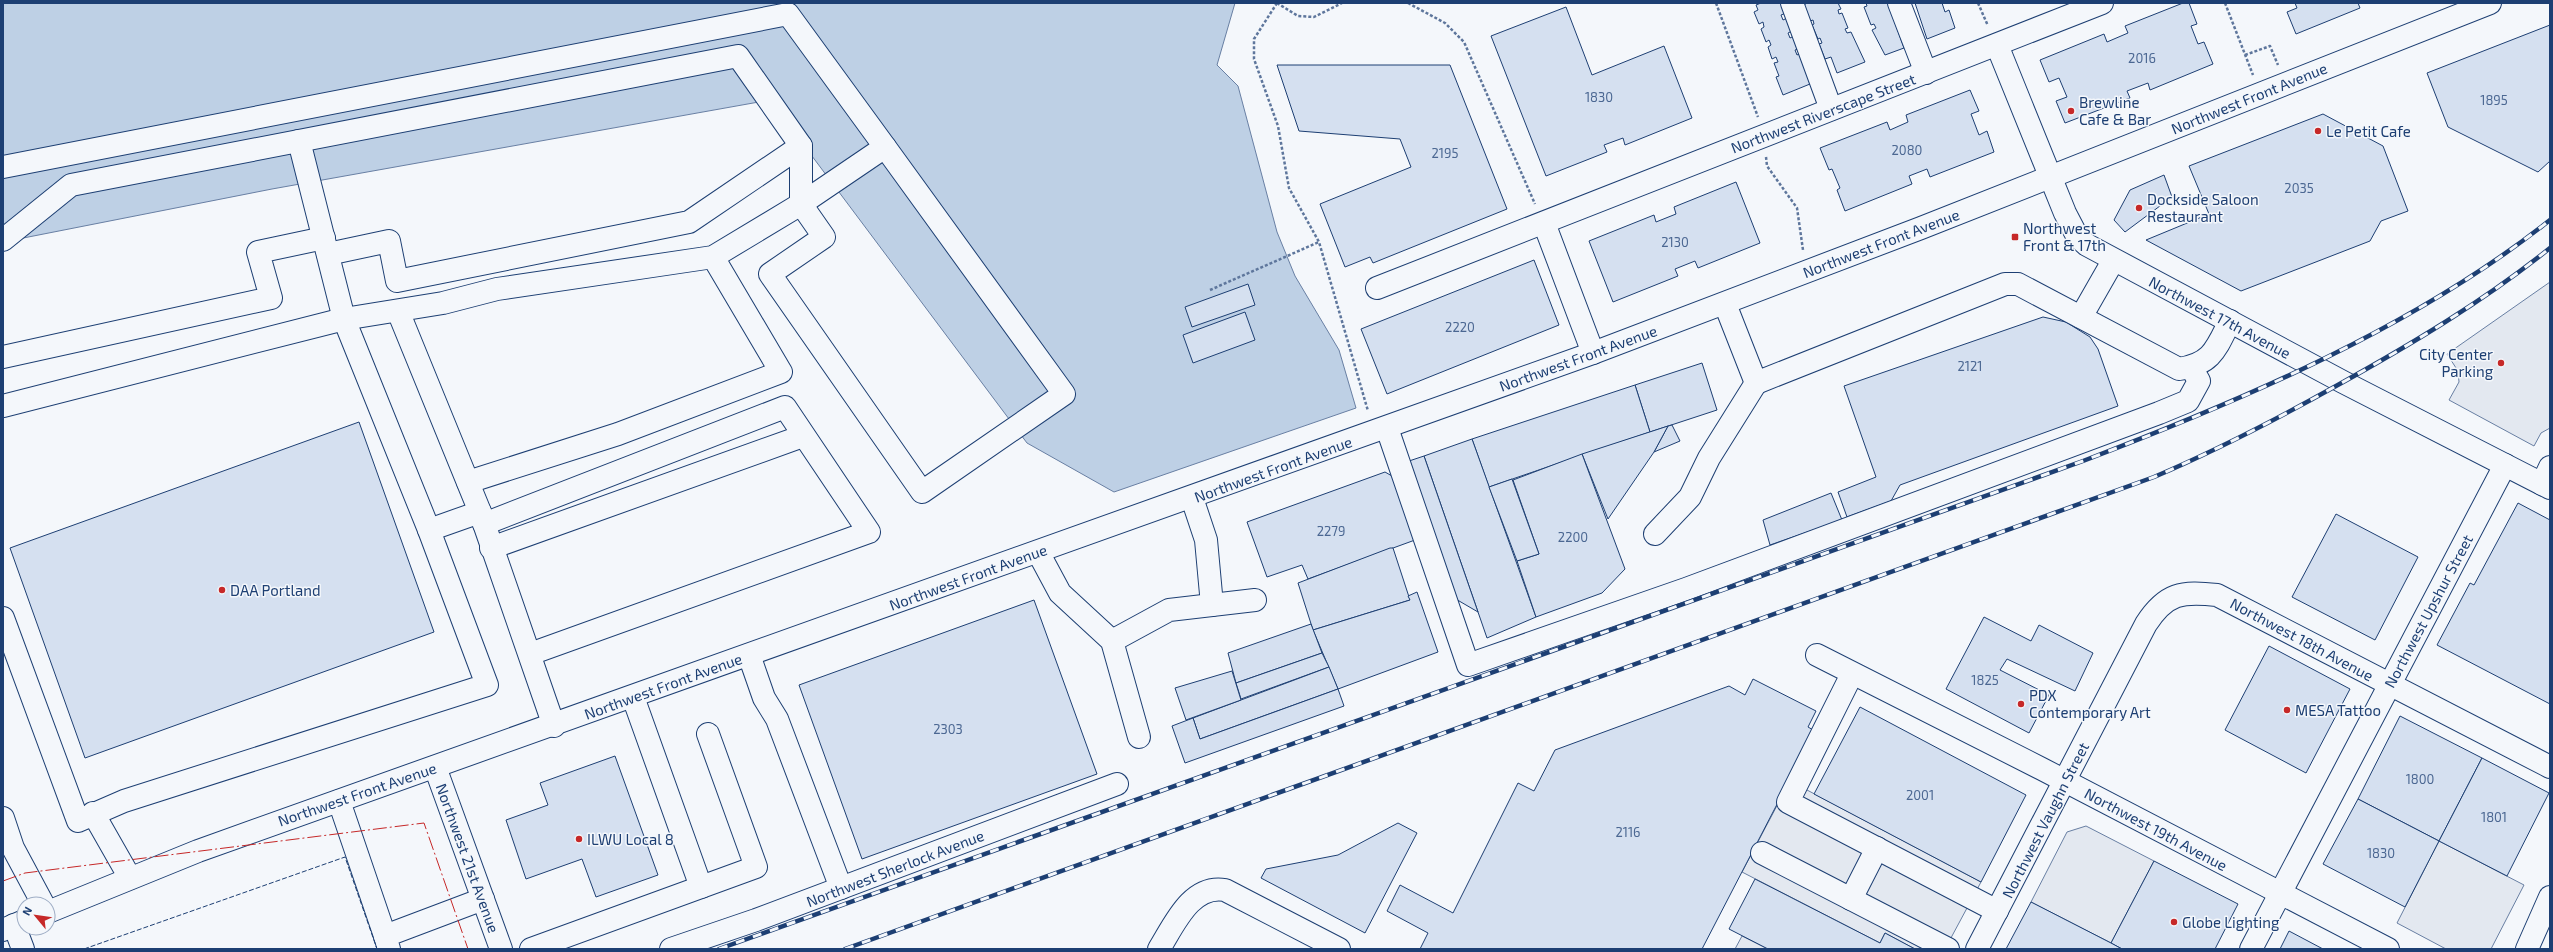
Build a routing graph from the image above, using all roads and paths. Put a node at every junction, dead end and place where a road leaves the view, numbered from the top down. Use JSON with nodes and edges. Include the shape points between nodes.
{"nodes":[{"id":1,"x":1277,"y":3,"type":"edge"},
{"id":2,"x":1342,"y":3,"type":"edge"},
{"id":3,"x":1408,"y":3,"type":"edge"},
{"id":4,"x":1792,"y":3,"type":"edge"},
{"id":5,"x":1899,"y":3,"type":"edge"},
{"id":6,"x":2102,"y":3,"type":"edge"},
{"id":7,"x":2225,"y":3,"type":"edge"},
{"id":8,"x":2490,"y":3,"type":"edge"},
{"id":9,"x":2060,"y":11,"type":"edge"},
{"id":10,"x":1997,"y":45,"type":"junction"},
{"id":11,"x":2245,"y":56,"type":"junction"},
{"id":12,"x":2248,"y":62,"type":"dead end"},
{"id":13,"x":1926,"y":73,"type":"junction"},
{"id":14,"x":2284,"y":84,"type":"junction"},
{"id":15,"x":1831,"y":109,"type":"junction"},
{"id":16,"x":299,"y":141,"type":"junction"},
{"id":17,"x":801,"y":146,"type":"junction"},
{"id":18,"x":885,"y":147,"type":"junction"},
{"id":19,"x":3,"y":167,"type":"edge"},
{"id":20,"x":2050,"y":177,"type":"junction"},
{"id":21,"x":801,"y":204,"type":"junction"},
{"id":22,"x":1544,"y":223,"type":"junction"},
{"id":23,"x":3,"y":240,"type":"edge"},
{"id":24,"x":1319,"y":242,"type":"junction"},
{"id":25,"x":326,"y":246,"type":"junction"},
{"id":26,"x":713,"y":257,"type":"junction"},
{"id":27,"x":2114,"y":261,"type":"junction"},
{"id":28,"x":1377,"y":288,"type":"dead end"},
{"id":29,"x":1210,"y":290,"type":"dead end"},
{"id":30,"x":1725,"y":304,"type":"junction"},
{"id":31,"x":398,"y":311,"type":"junction"},
{"id":32,"x":2081,"y":317,"type":"junction"},
{"id":33,"x":344,"y":319,"type":"junction"},
{"id":34,"x":2230,"y":321,"type":"junction"},
{"id":35,"x":1593,"y":353,"type":"junction"},
{"id":36,"x":3,"y":357,"type":"edge"},
{"id":37,"x":2191,"y":367,"type":"junction"},
{"id":38,"x":1756,"y":383,"type":"junction"},
{"id":39,"x":3,"y":406,"type":"edge"},
{"id":40,"x":1380,"y":430,"type":"junction"},
{"id":41,"x":803,"y":436,"type":"junction"},
{"id":42,"x":2505,"y":465,"type":"junction"},
{"id":43,"x":2547,"y":480,"type":"edge"},
{"id":44,"x":468,"y":482,"type":"junction"},
{"id":45,"x":1192,"y":498,"type":"junction"},
{"id":46,"x":482,"y":518,"type":"junction"},
{"id":47,"x":429,"y":530,"type":"junction"},
{"id":48,"x":1655,"y":534,"type":"dead end"},
{"id":49,"x":491,"y":548,"type":"junction"},
{"id":50,"x":1038,"y":552,"type":"junction"},
{"id":51,"x":2178,"y":595,"type":"joint"},
{"id":52,"x":1255,"y":600,"type":"dead end"},
{"id":53,"x":1212,"y":605,"type":"junction"},
{"id":54,"x":3,"y":618,"type":"edge"},
{"id":55,"x":1112,"y":641,"type":"junction"},
{"id":56,"x":530,"y":654,"type":"junction"},
{"id":57,"x":749,"y":655,"type":"junction"},
{"id":58,"x":1817,"y":656,"type":"dead end"},
{"id":59,"x":1852,"y":674,"type":"junction"},
{"id":60,"x":2389,"y":685,"type":"junction"},
{"id":61,"x":632,"y":697,"type":"junction"},
{"id":62,"x":554,"y":726,"type":"junction"},
{"id":63,"x":708,"y":734,"type":"dead end"},
{"id":64,"x":1139,"y":737,"type":"dead end"},
{"id":65,"x":435,"y":767,"type":"junction"},
{"id":66,"x":2550,"y":767,"type":"edge"},
{"id":67,"x":2065,"y":781,"type":"junction"},
{"id":68,"x":1117,"y":784,"type":"dead end"},
{"id":69,"x":339,"y":801,"type":"junction"},
{"id":70,"x":93,"y":814,"type":"junction"},
{"id":71,"x":3,"y":818,"type":"edge"},
{"id":72,"x":1877,"y":848,"type":"junction"},
{"id":73,"x":1762,"y":853,"type":"dead end"},
{"id":74,"x":130,"y":878,"type":"junction"},
{"id":75,"x":701,"y":887,"type":"junction"},
{"id":76,"x":841,"y":888,"type":"junction"},
{"id":77,"x":2281,"y":894,"type":"junction"},
{"id":78,"x":39,"y":896,"type":"edge"},
{"id":79,"x":2550,"y":897,"type":"edge"},
{"id":80,"x":483,"y":899,"type":"junction"},
{"id":81,"x":1851,"y":899,"type":"junction"},
{"id":82,"x":56,"y":909,"type":"edge"},
{"id":83,"x":1997,"y":911,"type":"junction"},
{"id":84,"x":14,"y":926,"type":"edge"},
{"id":85,"x":387,"y":943,"type":"edge"},
{"id":86,"x":23,"y":949,"type":"edge"},
{"id":87,"x":501,"y":949,"type":"edge"},
{"id":88,"x":532,"y":949,"type":"edge"},
{"id":89,"x":671,"y":949,"type":"edge"},
{"id":90,"x":1159,"y":949,"type":"edge"},
{"id":91,"x":1339,"y":949,"type":"edge"},
{"id":92,"x":1948,"y":949,"type":"edge"},
{"id":93,"x":1978,"y":949,"type":"edge"},
{"id":94,"x":2252,"y":949,"type":"edge"},
{"id":95,"x":2388,"y":949,"type":"edge"},
{"id":96,"x":2527,"y":949,"type":"edge"}],
"edges":[{"from":1,"to":2,"type":"path","via":[[1298,16],[1314,17]]},
{"from":1,"to":24,"type":"path","via":[[1254,40],[1254,59],[1278,126],[1289,188]]},
{"from":3,"to":22,"type":"path","via":[[1445,23],[1464,42]]},
{"from":4,"to":15,"type":"street"},
{"from":5,"to":13,"type":"street"},
{"from":6,"to":9,"type":"street","name":"Northwest Riverscape Street"},
{"from":7,"to":11,"type":"path"},
{"from":8,"to":14,"type":"street","name":"Northwest Front Avenue"},
{"from":9,"to":10,"type":"street","name":"Northwest Riverscape Street"},
{"from":10,"to":13,"type":"street","name":"Northwest Riverscape Street"},
{"from":10,"to":20,"type":"street","name":"Northwest 17th Avenue"},
{"from":11,"to":12,"type":"path"},
{"from":11,"to":14,"type":"path","via":[[2270,46]]},
{"from":13,"to":15,"type":"street","name":"Northwest Riverscape Street"},
{"from":14,"to":20,"type":"street","name":"Northwest Front Avenue"},
{"from":15,"to":22,"type":"street","name":"Northwest Riverscape Street"},
{"from":16,"to":17,"type":"street","via":[[738,56]]},
{"from":16,"to":23,"type":"street","via":[[71,185]]},
{"from":16,"to":25,"type":"street"},
{"from":17,"to":21,"type":"street"},
{"from":17,"to":25,"type":"street","via":[[689,222],[397,281],[389,241]]},
{"from":18,"to":19,"type":"street","via":[[788,14]]},
{"from":18,"to":21,"type":"street"},
{"from":18,"to":21,"type":"street","via":[[1064,394],[922,492],[770,274],[824,237]]},
{"from":20,"to":27,"type":"street","name":"Northwest 17th Avenue","via":[[2078,236],[2087,245]]},
{"from":20,"to":30,"type":"street","name":"Northwest Front Avenue"},
{"from":21,"to":26,"type":"street"},
{"from":22,"to":28,"type":"street","name":"Northwest Riverscape Street"},
{"from":22,"to":35,"type":"street"},
{"from":24,"to":29,"type":"path"},
{"from":24,"to":40,"type":"path"},
{"from":25,"to":33,"type":"street"},
{"from":25,"to":36,"type":"street","via":[[258,252],[271,298]]},
{"from":26,"to":31,"type":"street","via":[[497,289]]},
{"from":26,"to":44,"type":"street","via":[[781,372],[626,431]]},
{"from":27,"to":32,"type":"street"},
{"from":27,"to":34,"type":"street","name":"Northwest 17th Avenue"},
{"from":30,"to":35,"type":"street","name":"Northwest Front Avenue"},
{"from":30,"to":38,"type":"street"},
{"from":31,"to":33,"type":"street"},
{"from":31,"to":44,"type":"street"},
{"from":32,"to":37,"type":"street","via":[[2179,369]]},
{"from":32,"to":38,"type":"street","via":[[2018,284],[2005,284]]},
{"from":33,"to":39,"type":"street"},
{"from":33,"to":47,"type":"street"},
{"from":34,"to":37,"type":"street","via":[[2208,360]]},
{"from":34,"to":42,"type":"street","name":"Northwest 17th Avenue"},
{"from":35,"to":40,"type":"street","name":"Northwest Front Avenue"},
{"from":37,"to":40,"type":"street","via":[[2199,381],[2188,401],[2159,414],[1686,589],[1468,666],[1425,537]]},
{"from":38,"to":48,"type":"street","via":[[1709,458],[1690,496]]},
{"from":40,"to":45,"type":"street","name":"Northwest Front Avenue"},
{"from":41,"to":46,"type":"street","via":[[785,407]]},
{"from":41,"to":49,"type":"street"},
{"from":41,"to":56,"type":"street","via":[[869,532]]},
{"from":42,"to":43,"type":"street","name":"Northwest 17th Avenue"},
{"from":42,"to":60,"type":"street","name":"Northwest Upshur Street"},
{"from":44,"to":46,"type":"street"},
{"from":45,"to":50,"type":"street","name":"Northwest Front Avenue"},
{"from":45,"to":53,"type":"street","via":[[1206,540]]},
{"from":46,"to":47,"type":"street"},
{"from":46,"to":49,"type":"street"},
{"from":47,"to":70,"type":"street","via":[[487,685],[124,801]]},
{"from":49,"to":56,"type":"street"},
{"from":50,"to":55,"type":"street","via":[[1060,593]]},
{"from":50,"to":57,"type":"street","name":"Northwest Front Avenue"},
{"from":51,"to":60,"type":"street","name":"Northwest 18th Avenue","via":[[2193,592],[2217,595]]},
{"from":51,"to":67,"type":"street","name":"Northwest Vaughn Street","via":[[2161,604],[2146,624]]},
{"from":52,"to":53,"type":"street"},
{"from":53,"to":55,"type":"street","via":[[1169,610]]},
{"from":54,"to":70,"type":"street","via":[[78,821]]},
{"from":55,"to":64,"type":"street"},
{"from":56,"to":62,"type":"street"},
{"from":57,"to":61,"type":"street","name":"Northwest Front Avenue"},
{"from":57,"to":76,"type":"street","via":[[764,698],[777,719]]},
{"from":58,"to":59,"type":"street","name":"Northwest 19th Avenue"},
{"from":59,"to":67,"type":"street","name":"Northwest 19th Avenue"},
{"from":59,"to":72,"type":"street","via":[[1788,802]]},
{"from":60,"to":66,"type":"street","name":"Northwest 18th Avenue"},
{"from":60,"to":77,"type":"street","name":"Northwest Upshur Street"},
{"from":61,"to":62,"type":"street","name":"Northwest Front Avenue"},
{"from":61,"to":75,"type":"street"},
{"from":62,"to":65,"type":"street","name":"Northwest Front Avenue"},
{"from":63,"to":75,"type":"street","via":[[756,867]]},
{"from":65,"to":69,"type":"street","name":"Northwest Front Avenue"},
{"from":65,"to":80,"type":"street","name":"Northwest 21st Avenue"},
{"from":67,"to":77,"type":"street","name":"Northwest 19th Avenue"},
{"from":67,"to":83,"type":"street","name":"Northwest Vaughn Street"},
{"from":68,"to":76,"type":"street","name":"Northwest Sherlock Avenue"},
{"from":69,"to":74,"type":"street","name":"Northwest Front Avenue"},
{"from":69,"to":85,"type":"street"},
{"from":70,"to":74,"type":"street"},
{"from":71,"to":78,"type":"street","via":[[13,848]]},
{"from":72,"to":81,"type":"street"},
{"from":72,"to":83,"type":"street"},
{"from":73,"to":81,"type":"street"},
{"from":74,"to":82,"type":"street","name":"Northwest Front Avenue"},
{"from":75,"to":88,"type":"street"},
{"from":76,"to":89,"type":"street","name":"Northwest Sherlock Avenue"},
{"from":77,"to":94,"type":"street","name":"Northwest Upshur Street"},
{"from":77,"to":95,"type":"street","name":"Northwest 19th Avenue"},
{"from":79,"to":96,"type":"street"},
{"from":80,"to":85,"type":"street"},
{"from":80,"to":87,"type":"street","name":"Northwest 21st Avenue"},
{"from":81,"to":92,"type":"street"},
{"from":83,"to":93,"type":"street","name":"Northwest Vaughn Street"},
{"from":84,"to":86,"type":"street"},
{"from":90,"to":91,"type":"street","via":[[1197,896],[1214,890],[1225,890]]}]}
